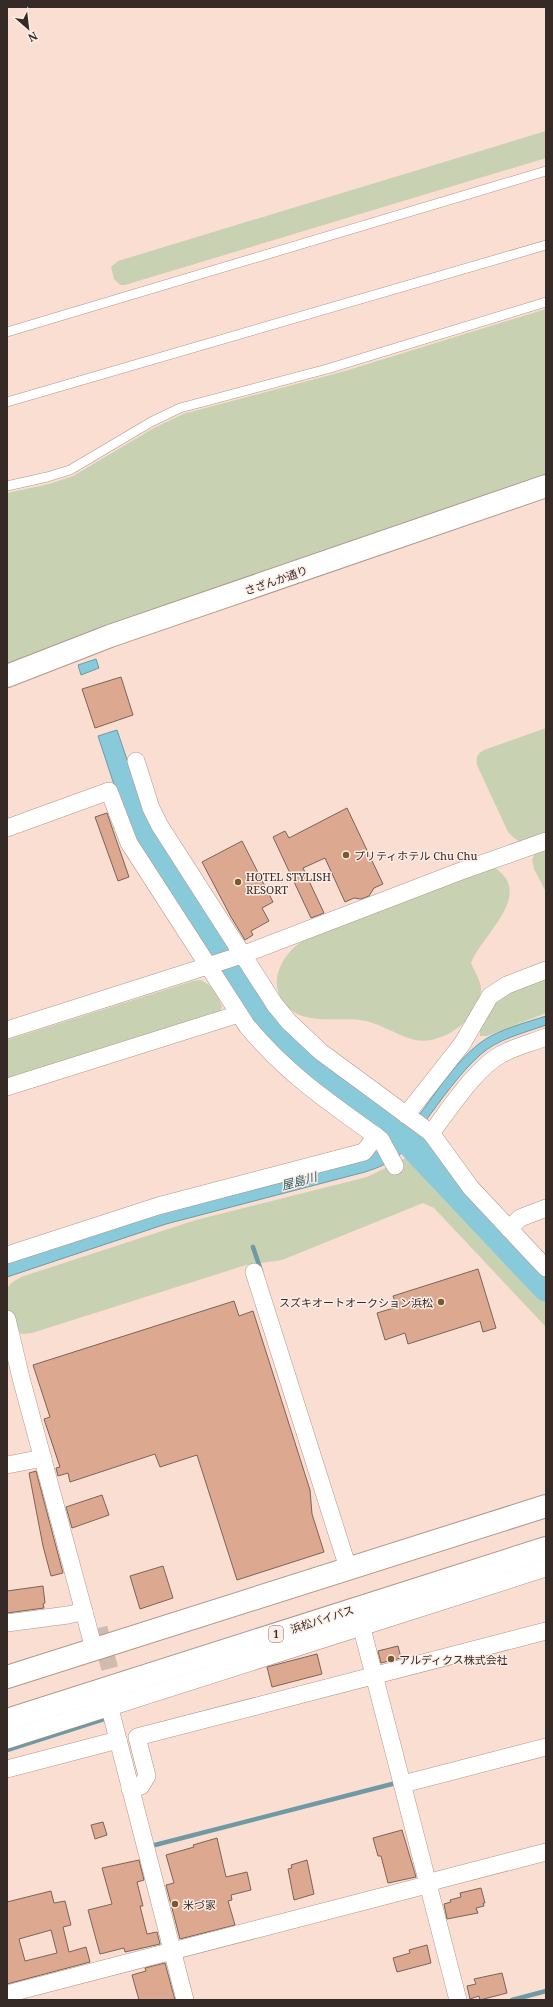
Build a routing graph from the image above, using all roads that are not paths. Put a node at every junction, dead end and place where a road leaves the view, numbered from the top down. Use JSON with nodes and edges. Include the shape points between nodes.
{"nodes":[{"id":1,"x":546,"y":171,"type":"edge"},
{"id":2,"x":546,"y":245,"type":"edge"},
{"id":3,"x":546,"y":302,"type":"edge"},
{"id":4,"x":7,"y":332,"type":"edge"},
{"id":5,"x":7,"y":402,"type":"edge"},
{"id":6,"x":7,"y":486,"type":"edge"},
{"id":7,"x":546,"y":486,"type":"edge"},
{"id":8,"x":7,"y":676,"type":"edge"},
{"id":9,"x":136,"y":761,"type":"dead end"},
{"id":10,"x":7,"y":828,"type":"edge"},
{"id":11,"x":546,"y":841,"type":"edge"},
{"id":12,"x":238,"y":956,"type":"junction"},
{"id":13,"x":210,"y":965,"type":"junction"},
{"id":14,"x":546,"y":970,"type":"edge"},
{"id":15,"x":239,"y":1014,"type":"junction"},
{"id":16,"x":7,"y":1030,"type":"edge"},
{"id":17,"x":546,"y":1037,"type":"edge"},
{"id":18,"x":7,"y":1087,"type":"edge"},
{"id":19,"x":409,"y":1117,"type":"junction"},
{"id":20,"x":428,"y":1131,"type":"junction"},
{"id":21,"x":379,"y":1139,"type":"junction"},
{"id":22,"x":394,"y":1164,"type":"dead end"},
{"id":23,"x":546,"y":1208,"type":"edge"},
{"id":24,"x":509,"y":1229,"type":"junction"},
{"id":25,"x":7,"y":1255,"type":"edge"},
{"id":26,"x":546,"y":1268,"type":"edge"},
{"id":27,"x":254,"y":1272,"type":"dead end"},
{"id":28,"x":7,"y":1319,"type":"edge"},
{"id":29,"x":43,"y":1458,"type":"junction"},
{"id":30,"x":7,"y":1465,"type":"edge"},
{"id":31,"x":546,"y":1506,"type":"edge"},
{"id":32,"x":546,"y":1548,"type":"edge"},
{"id":33,"x":348,"y":1568,"type":"junction"},
{"id":34,"x":546,"y":1568,"type":"edge"},
{"id":35,"x":73,"y":1571,"type":"junction"},
{"id":36,"x":84,"y":1611,"type":"junction"},
{"id":37,"x":359,"y":1618,"type":"junction"},
{"id":38,"x":7,"y":1623,"type":"edge"},
{"id":39,"x":546,"y":1631,"type":"edge"},
{"id":40,"x":97,"y":1638,"type":"junction"},
{"id":41,"x":375,"y":1675,"type":"junction"},
{"id":42,"x":7,"y":1676,"type":"edge"},
{"id":43,"x":112,"y":1703,"type":"junction"},
{"id":44,"x":46,"y":1708,"type":"junction"},
{"id":45,"x":7,"y":1714,"type":"edge"},
{"id":46,"x":7,"y":1720,"type":"edge"},
{"id":47,"x":7,"y":1740,"type":"edge"},
{"id":48,"x":118,"y":1740,"type":"junction"},
{"id":49,"x":546,"y":1747,"type":"edge"},
{"id":50,"x":7,"y":1769,"type":"edge"},
{"id":51,"x":129,"y":1784,"type":"junction"},
{"id":52,"x":403,"y":1784,"type":"junction"},
{"id":53,"x":546,"y":1852,"type":"edge"},
{"id":54,"x":428,"y":1883,"type":"junction"},
{"id":55,"x":172,"y":1951,"type":"junction"},
{"id":56,"x":7,"y":1994,"type":"edge"},
{"id":57,"x":185,"y":2000,"type":"edge"},
{"id":58,"x":458,"y":2000,"type":"edge"}],
"edges":[{"from":1,"to":4,"type":"lane"},
{"from":2,"to":5,"type":"lane"},
{"from":3,"to":6,"type":"lane","via":[[327,369],[180,408],[151,422],[70,470]]},
{"from":7,"to":8,"type":"main road","name":"さざんか通り","via":[[110,636]]},
{"from":9,"to":12,"type":"street","via":[[151,808],[160,826]]},
{"from":10,"to":13,"type":"street","via":[[109,791],[129,843]]},
{"from":11,"to":12,"type":"street"},
{"from":12,"to":13,"type":"street"},
{"from":12,"to":19,"type":"street","via":[[304,1038]]},
{"from":13,"to":15,"type":"street"},
{"from":13,"to":16,"type":"street"},
{"from":14,"to":19,"type":"street","via":[[507,985],[490,996],[462,1044]]},
{"from":15,"to":18,"type":"street"},
{"from":15,"to":21,"type":"street","via":[[263,1045],[298,1079]]},
{"from":17,"to":20,"type":"street","via":[[500,1055],[488,1063]]},
{"from":19,"to":20,"type":"street"},
{"from":20,"to":24,"type":"street","via":[[471,1188]]},
{"from":21,"to":22,"type":"street"},
{"from":21,"to":25,"type":"street","via":[[364,1152],[158,1206]]},
{"from":23,"to":24,"type":"street","via":[[520,1218]]},
{"from":24,"to":26,"type":"street"},
{"from":27,"to":33,"type":"street","via":[[255,1296]]},
{"from":28,"to":29,"type":"street"},
{"from":29,"to":30,"type":"street"},
{"from":29,"to":35,"type":"street"},
{"from":31,"to":33,"type":"main road"},
{"from":32,"to":37,"type":"main road","name":"浜松バイパス","number":"1"},
{"from":33,"to":40,"type":"main road"},
{"from":34,"to":37,"type":"street"},
{"from":35,"to":36,"type":"street"},
{"from":35,"to":40,"type":"street","via":[[83,1568]]},
{"from":36,"to":38,"type":"street","via":[[68,1616]]},
{"from":36,"to":40,"type":"street"},
{"from":37,"to":41,"type":"street"},
{"from":37,"to":43,"type":"main road","name":"浜松バイパス","number":"1"},
{"from":39,"to":41,"type":"street"},
{"from":40,"to":42,"type":"main road"},
{"from":41,"to":51,"type":"street","via":[[137,1737],[147,1776],[141,1786]]},
{"from":41,"to":52,"type":"street"},
{"from":43,"to":44,"type":"main road","name":"浜松バイパス","number":"1"},
{"from":43,"to":47,"type":"street"},
{"from":43,"to":48,"type":"street"},
{"from":43,"to":51,"type":"street","via":[[138,1776]]},
{"from":44,"to":45,"type":"main road"},
{"from":44,"to":46,"type":"main road","name":"浜松バイパス","number":"1"},
{"from":48,"to":50,"type":"street"},
{"from":48,"to":51,"type":"street"},
{"from":49,"to":52,"type":"street"},
{"from":51,"to":55,"type":"street"},
{"from":52,"to":54,"type":"street"},
{"from":53,"to":54,"type":"street"},
{"from":54,"to":55,"type":"street"},
{"from":54,"to":58,"type":"street"},
{"from":55,"to":56,"type":"street"},
{"from":55,"to":57,"type":"street"}]}
